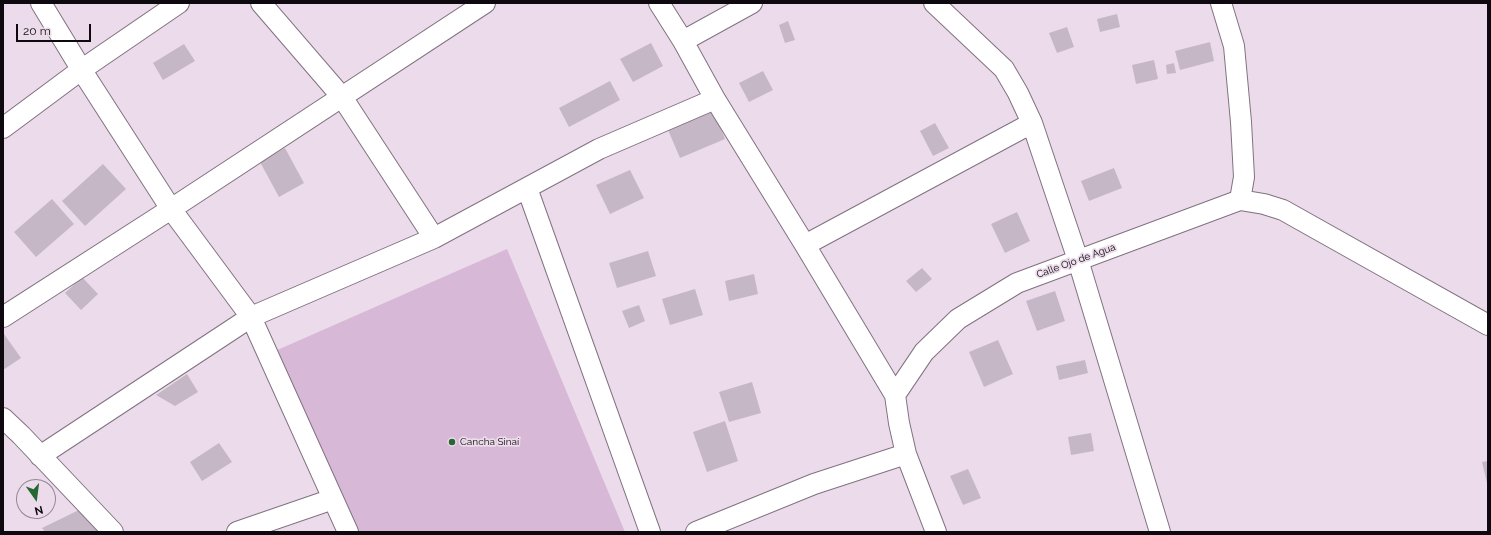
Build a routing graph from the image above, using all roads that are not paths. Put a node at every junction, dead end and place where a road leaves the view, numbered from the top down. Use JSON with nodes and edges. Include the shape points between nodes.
{"nodes":[{"id":1,"x":41,"y":3,"type":"edge"},
{"id":2,"x":179,"y":3,"type":"edge"},
{"id":3,"x":261,"y":3,"type":"edge"},
{"id":4,"x":485,"y":3,"type":"edge"},
{"id":5,"x":659,"y":3,"type":"edge"},
{"id":6,"x":752,"y":3,"type":"edge"},
{"id":7,"x":934,"y":3,"type":"edge"},
{"id":8,"x":1221,"y":3,"type":"edge"},
{"id":9,"x":683,"y":41,"type":"junction"},
{"id":10,"x":81,"y":70,"type":"junction"},
{"id":11,"x":342,"y":97,"type":"junction"},
{"id":12,"x":715,"y":100,"type":"junction"},
{"id":13,"x":1032,"y":123,"type":"junction"},
{"id":14,"x":3,"y":128,"type":"edge"},
{"id":15,"x":527,"y":188,"type":"junction"},
{"id":16,"x":1240,"y":200,"type":"junction"},
{"id":17,"x":172,"y":209,"type":"junction"},
{"id":18,"x":434,"y":238,"type":"junction"},
{"id":19,"x":805,"y":245,"type":"junction"},
{"id":20,"x":1078,"y":260,"type":"junction"},
{"id":21,"x":3,"y":317,"type":"edge"},
{"id":22,"x":250,"y":317,"type":"junction"},
{"id":23,"x":1488,"y":325,"type":"edge"},
{"id":24,"x":895,"y":395,"type":"junction"},
{"id":25,"x":3,"y":418,"type":"edge"},
{"id":26,"x":906,"y":454,"type":"junction"},
{"id":27,"x":40,"y":456,"type":"junction"},
{"id":28,"x":333,"y":499,"type":"junction"},
{"id":29,"x":113,"y":532,"type":"edge"},
{"id":30,"x":237,"y":532,"type":"edge"},
{"id":31,"x":348,"y":532,"type":"edge"},
{"id":32,"x":650,"y":532,"type":"edge"},
{"id":33,"x":696,"y":532,"type":"edge"},
{"id":34,"x":936,"y":532,"type":"edge"},
{"id":35,"x":1160,"y":532,"type":"edge"}],
"edges":[{"from":1,"to":10,"type":"street"},
{"from":2,"to":10,"type":"street"},
{"from":3,"to":11,"type":"street"},
{"from":4,"to":11,"type":"street"},
{"from":5,"to":9,"type":"street"},
{"from":6,"to":9,"type":"street"},
{"from":7,"to":13,"type":"street","via":[[1004,69]]},
{"from":8,"to":16,"type":"street","via":[[1234,46],[1244,177]]},
{"from":9,"to":12,"type":"street"},
{"from":10,"to":14,"type":"street"},
{"from":10,"to":17,"type":"street"},
{"from":11,"to":17,"type":"street"},
{"from":11,"to":18,"type":"street"},
{"from":12,"to":15,"type":"street","via":[[599,149]]},
{"from":12,"to":19,"type":"street"},
{"from":13,"to":19,"type":"street"},
{"from":13,"to":20,"type":"street"},
{"from":15,"to":18,"type":"street"},
{"from":15,"to":32,"type":"street"},
{"from":16,"to":20,"type":"street","name":"Calle Ojo de Agua"},
{"from":16,"to":23,"type":"street","via":[[1282,210]]},
{"from":17,"to":21,"type":"street"},
{"from":17,"to":22,"type":"street"},
{"from":18,"to":22,"type":"street"},
{"from":19,"to":24,"type":"street"},
{"from":20,"to":24,"type":"street","name":"Calle Ojo de Agua","via":[[1017,283],[958,319],[924,352]]},
{"from":20,"to":35,"type":"street"},
{"from":22,"to":27,"type":"street"},
{"from":22,"to":28,"type":"street"},
{"from":24,"to":26,"type":"street"},
{"from":25,"to":27,"type":"street"},
{"from":26,"to":33,"type":"street","via":[[814,484]]},
{"from":26,"to":34,"type":"street"},
{"from":27,"to":29,"type":"street"},
{"from":28,"to":30,"type":"street"},
{"from":28,"to":31,"type":"street"}]}
